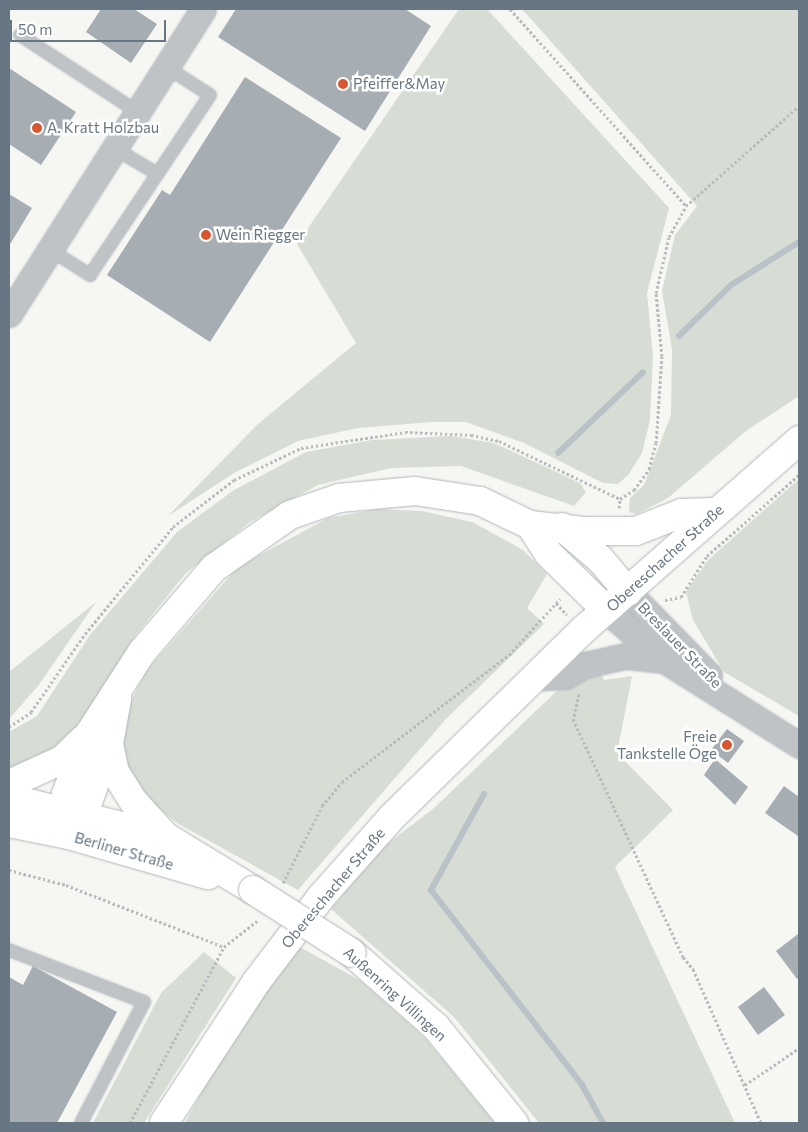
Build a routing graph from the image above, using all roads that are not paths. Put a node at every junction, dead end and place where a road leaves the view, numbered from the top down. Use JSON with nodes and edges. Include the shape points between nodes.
{"nodes":[{"id":1,"x":203,"y":9,"type":"edge"},
{"id":2,"x":20,"y":35,"type":"dead end"},
{"id":3,"x":166,"y":67,"type":"junction"},
{"id":4,"x":136,"y":111,"type":"junction"},
{"id":5,"x":112,"y":147,"type":"junction"},
{"id":6,"x":156,"y":173,"type":"junction"},
{"id":7,"x":49,"y":249,"type":"junction"},
{"id":8,"x":9,"y":314,"type":"edge"},
{"id":9,"x":799,"y":440,"type":"edge"},
{"id":10,"x":716,"y":512,"type":"junction"},
{"id":11,"x":530,"y":525,"type":"junction"},
{"id":12,"x":560,"y":526,"type":"junction"},
{"id":13,"x":628,"y":592,"type":"junction"},
{"id":14,"x":606,"y":610,"type":"junction"},
{"id":15,"x":664,"y":660,"type":"junction"},
{"id":16,"x":533,"y":678,"type":"junction"},
{"id":17,"x":732,"y":698,"type":"junction"},
{"id":18,"x":99,"y":739,"type":"junction"},
{"id":19,"x":799,"y":745,"type":"edge"},
{"id":20,"x":9,"y":784,"type":"edge"},
{"id":21,"x":9,"y":798,"type":"edge"},
{"id":22,"x":72,"y":821,"type":"junction"},
{"id":23,"x":9,"y":823,"type":"edge"},
{"id":24,"x":166,"y":838,"type":"junction"},
{"id":25,"x":257,"y":887,"type":"junction"},
{"id":26,"x":9,"y":950,"type":"edge"},
{"id":27,"x":81,"y":1123,"type":"edge"},
{"id":28,"x":164,"y":1123,"type":"edge"},
{"id":29,"x":514,"y":1123,"type":"edge"}],
"edges":[{"from":1,"to":3,"type":"street"},
{"from":2,"to":4,"type":"lane"},
{"from":3,"to":4,"type":"street"},
{"from":3,"to":6,"type":"lane","via":[[210,95]]},
{"from":4,"to":5,"type":"street"},
{"from":5,"to":6,"type":"lane"},
{"from":5,"to":7,"type":"street"},
{"from":6,"to":7,"type":"lane","via":[[90,275]]},
{"from":7,"to":8,"type":"street"},
{"from":9,"to":10,"type":"street","name":"Obereschacher Straße"},
{"from":10,"to":12,"type":"street","name":"Berliner Straße","via":[[682,513],[636,531]]},
{"from":10,"to":13,"type":"street","name":"Obereschacher Straße"},
{"from":11,"to":12,"type":"street","name":"Berliner Straße"},
{"from":11,"to":14,"type":"street","via":[[548,553]]},
{"from":11,"to":18,"type":"street","name":"Berliner Straße","via":[[480,501],[434,491],[375,491],[290,515],[214,568],[176,607],[119,690]]},
{"from":12,"to":13,"type":"street","via":[[600,559]]},
{"from":13,"to":14,"type":"street","name":"Obereschacher Straße"},
{"from":13,"to":17,"type":"street","name":"Breslauer Straße"},
{"from":14,"to":15,"type":"street","name":"Breslauer Straße"},
{"from":14,"to":16,"type":"street","name":"Obereschacher Straße"},
{"from":15,"to":16,"type":"street","via":[[625,656],[585,665],[565,676]]},
{"from":15,"to":17,"type":"street","name":"Breslauer Straße"},
{"from":16,"to":28,"type":"street","name":"Obereschacher Straße","via":[[437,770],[321,897],[257,981]]},
{"from":17,"to":19,"type":"street","name":"Breslauer Straße"},
{"from":18,"to":20,"type":"street"},
{"from":18,"to":22,"type":"street","name":"Berliner Straße"},
{"from":18,"to":24,"type":"street","via":[[134,802]]},
{"from":21,"to":22,"type":"street","name":"Berliner Straße"},
{"from":22,"to":23,"type":"street","name":"Berliner Straße"},
{"from":22,"to":24,"type":"street","name":"Berliner Straße"},
{"from":22,"to":25,"type":"street","name":"Berliner Straße"},
{"from":24,"to":25,"type":"street","name":"Berliner Straße"},
{"from":25,"to":29,"type":"street","name":"Außenring Villingen","bridge":true,"via":[[352,953],[436,1027]]},
{"from":26,"to":27,"type":"lane","via":[[144,1002]]}]}
